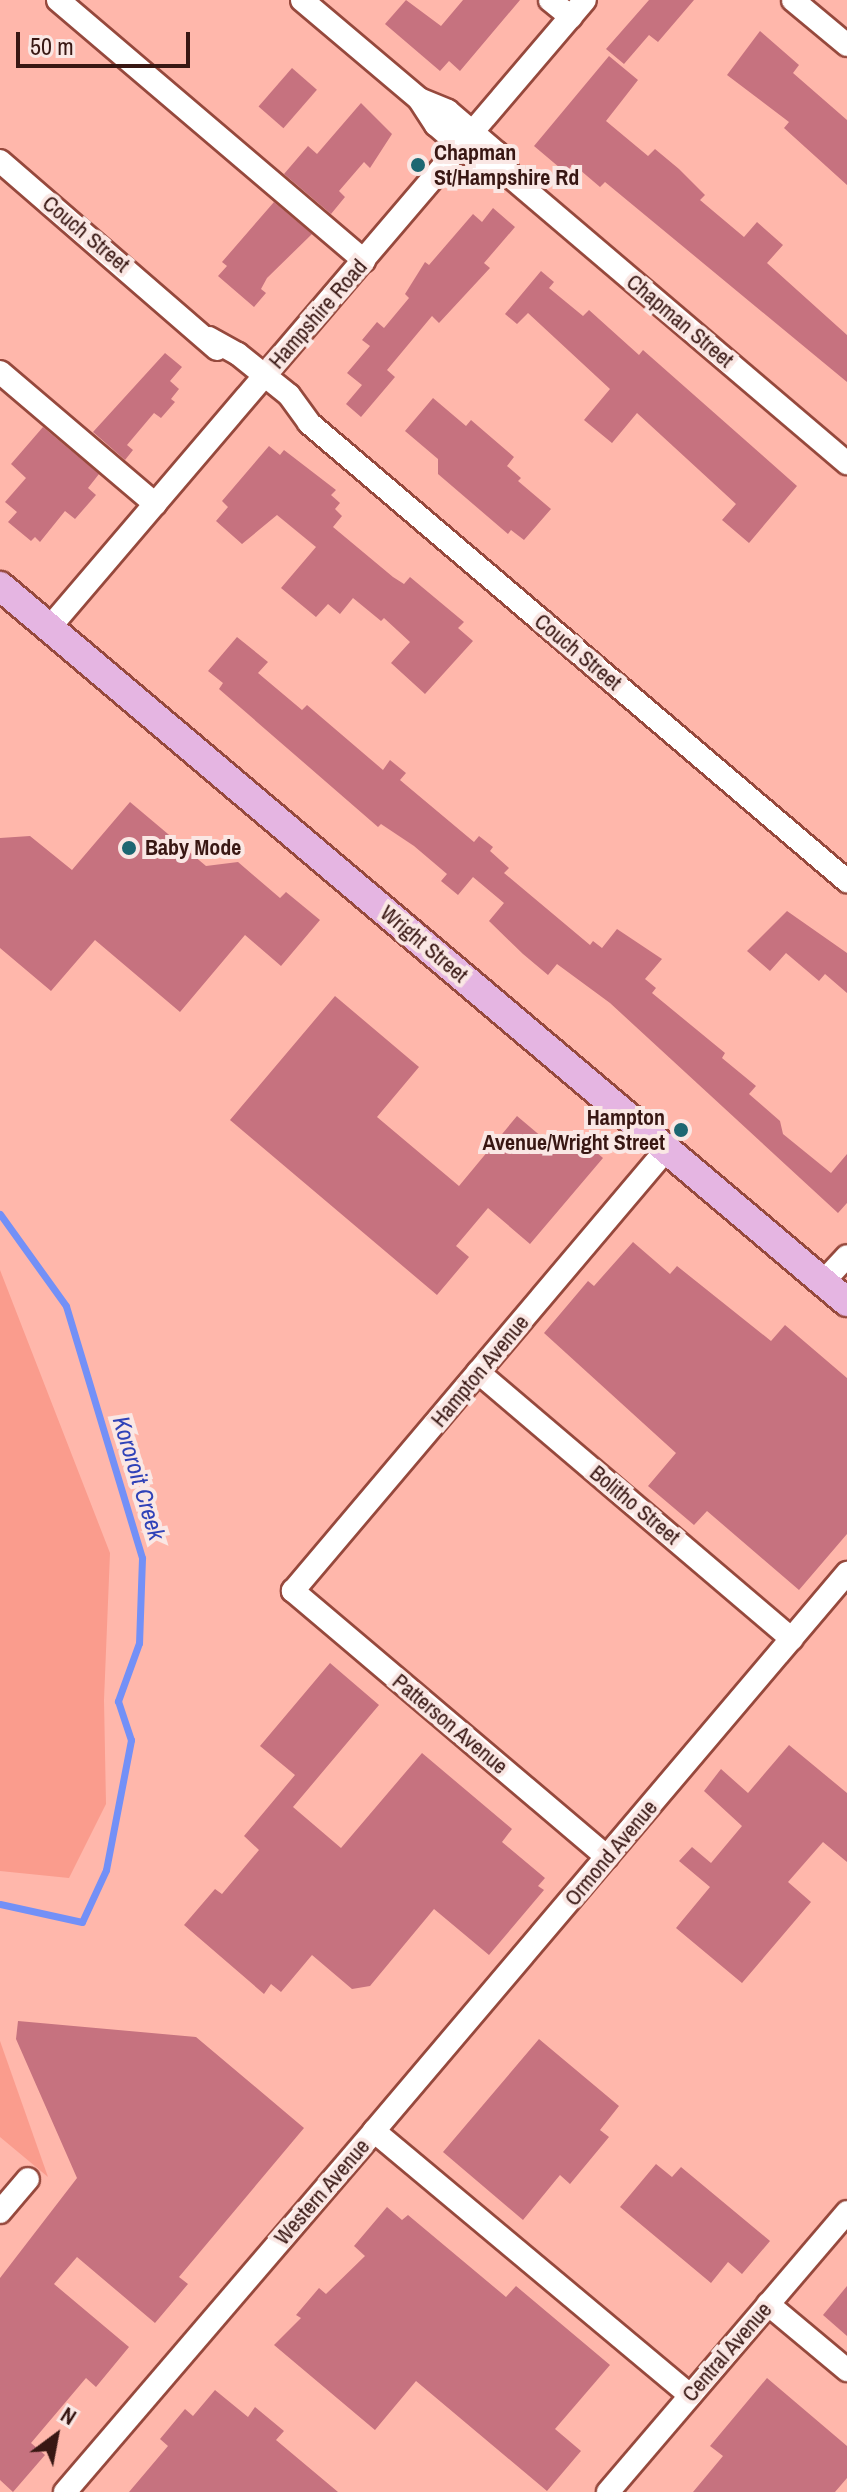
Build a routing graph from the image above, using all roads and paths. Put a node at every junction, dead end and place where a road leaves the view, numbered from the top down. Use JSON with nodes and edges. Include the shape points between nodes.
{"nodes":[{"id":1,"x":58,"y":0,"type":"edge"},
{"id":2,"x":302,"y":0,"type":"edge"},
{"id":3,"x":550,"y":0,"type":"edge"},
{"id":4,"x":793,"y":0,"type":"edge"},
{"id":5,"x":578,"y":8,"type":"edge"},
{"id":6,"x":847,"y":45,"type":"edge"},
{"id":7,"x":467,"y":139,"type":"junction"},
{"id":8,"x":0,"y":161,"type":"edge"},
{"id":9,"x":364,"y":260,"type":"junction"},
{"id":10,"x":0,"y":372,"type":"edge"},
{"id":11,"x":260,"y":381,"type":"junction"},
{"id":12,"x":847,"y":463,"type":"edge"},
{"id":13,"x":155,"y":504,"type":"junction"},
{"id":14,"x":0,"y":586,"type":"edge"},
{"id":15,"x":50,"y":627,"type":"junction"},
{"id":16,"x":847,"y":881,"type":"edge"},
{"id":17,"x":666,"y":1150,"type":"junction"},
{"id":18,"x":847,"y":1256,"type":"edge"},
{"id":19,"x":823,"y":1282,"type":"junction"},
{"id":20,"x":847,"y":1302,"type":"edge"},
{"id":21,"x":478,"y":1372,"type":"junction"},
{"id":22,"x":847,"y":1573,"type":"edge"},
{"id":23,"x":293,"y":1591,"type":"joint"},
{"id":24,"x":792,"y":1639,"type":"junction"},
{"id":25,"x":607,"y":1857,"type":"junction"},
{"id":26,"x":374,"y":2131,"type":"junction"},
{"id":27,"x":28,"y":2179,"type":"dead end"},
{"id":28,"x":0,"y":2212,"type":"edge"},
{"id":29,"x":847,"y":2212,"type":"edge"},
{"id":30,"x":768,"y":2304,"type":"junction"},
{"id":31,"x":847,"y":2370,"type":"edge"},
{"id":32,"x":690,"y":2395,"type":"junction"},
{"id":33,"x":65,"y":2492,"type":"edge"},
{"id":34,"x":608,"y":2492,"type":"edge"}],
"edges":[{"from":1,"to":9,"type":"street"},
{"from":2,"to":7,"type":"street","name":"Chapman Street","via":[[419,99],[436,125]]},
{"from":3,"to":5,"type":"street"},
{"from":4,"to":6,"type":"street"},
{"from":5,"to":7,"type":"street","name":"Hampshire Road"},
{"from":7,"to":9,"type":"street","name":"Hampshire Road"},
{"from":7,"to":12,"type":"street","name":"Chapman Street","via":[[497,153],[512,178]]},
{"from":8,"to":11,"type":"street","name":"Couch Street"},
{"from":9,"to":11,"type":"street","name":"Hampshire Road"},
{"from":10,"to":13,"type":"street"},
{"from":11,"to":13,"type":"street","name":"Hampshire Road"},
{"from":11,"to":16,"type":"street","name":"Couch Street"},
{"from":13,"to":15,"type":"street","name":"Hampshire Road"},
{"from":14,"to":15,"type":"main road","name":"Wright Street"},
{"from":15,"to":17,"type":"main road","name":"Wright Street"},
{"from":17,"to":19,"type":"main road","name":"Wright Street"},
{"from":17,"to":21,"type":"street","name":"Hampton Avenue"},
{"from":18,"to":19,"type":"street"},
{"from":19,"to":20,"type":"main road","name":"Wright Street"},
{"from":21,"to":23,"type":"street","name":"Hampton Avenue"},
{"from":21,"to":24,"type":"street","name":"Bolitho Street"},
{"from":22,"to":24,"type":"street","name":"Ormond Avenue"},
{"from":23,"to":25,"type":"street","name":"Patterson Avenue"},
{"from":24,"to":25,"type":"street","name":"Ormond Avenue"},
{"from":25,"to":26,"type":"street","name":"Ormond Avenue"},
{"from":26,"to":32,"type":"street","name":"Western Avenue"},
{"from":26,"to":33,"type":"street","name":"Western Avenue"},
{"from":27,"to":28,"type":"street"},
{"from":29,"to":30,"type":"street","name":"Central Avenue"},
{"from":30,"to":31,"type":"street"},
{"from":30,"to":32,"type":"street","name":"Central Avenue"},
{"from":32,"to":34,"type":"street","name":"Central Avenue"}]}
